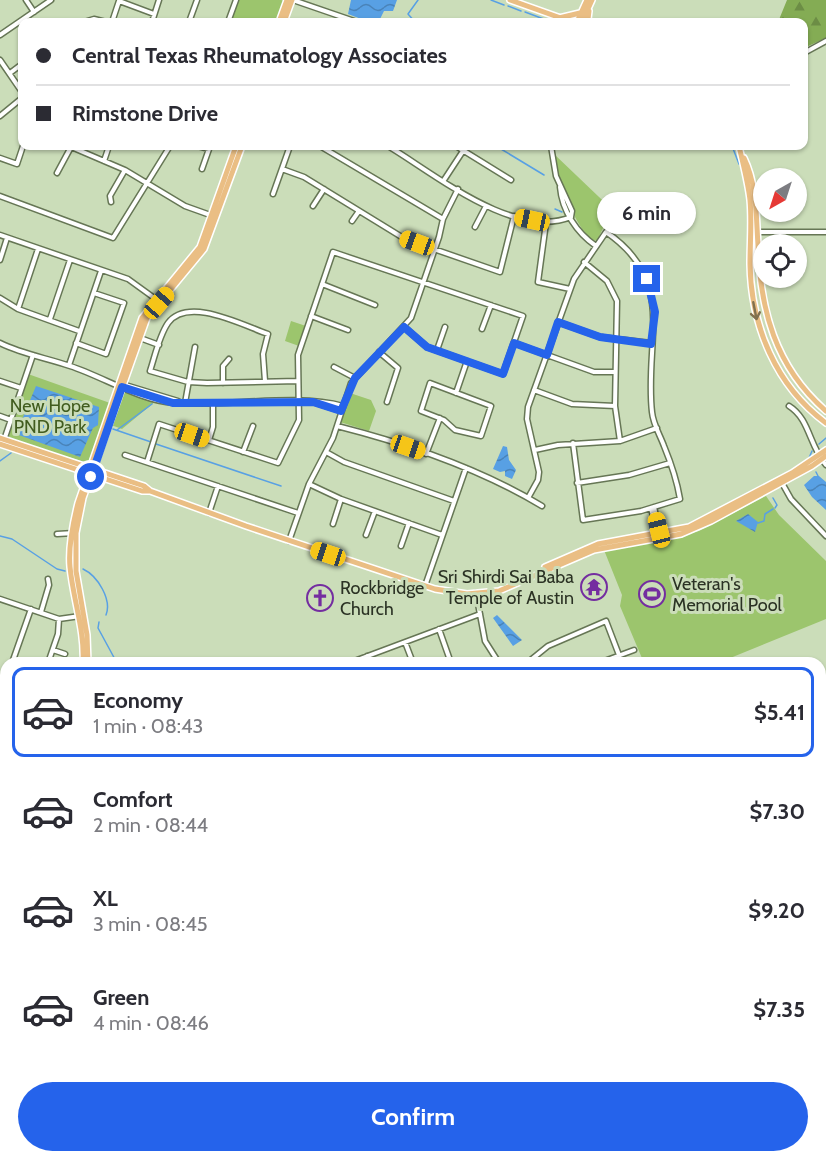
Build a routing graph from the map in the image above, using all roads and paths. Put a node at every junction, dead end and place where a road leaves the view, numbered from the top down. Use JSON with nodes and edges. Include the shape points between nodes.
{"nodes":[{"id":1,"x":26,"y":0,"type":"edge"},
{"id":2,"x":51,"y":0,"type":"edge"},
{"id":3,"x":159,"y":0,"type":"edge"},
{"id":4,"x":197,"y":0,"type":"edge"},
{"id":5,"x":236,"y":0,"type":"edge"},
{"id":6,"x":287,"y":0,"type":"edge"},
{"id":7,"x":292,"y":0,"type":"edge"},
{"id":8,"x":510,"y":0,"type":"edge"},
{"id":9,"x":590,"y":1,"type":"edge"},
{"id":10,"x":34,"y":12,"type":"junction"},
{"id":11,"x":580,"y":13,"type":"junction"},
{"id":12,"x":154,"y":14,"type":"junction"},
{"id":13,"x":25,"y":18,"type":"edge"},
{"id":14,"x":113,"y":18,"type":"edge"},
{"id":15,"x":153,"y":18,"type":"edge"},
{"id":16,"x":190,"y":18,"type":"edge"},
{"id":17,"x":229,"y":18,"type":"edge"},
{"id":18,"x":280,"y":18,"type":"edge"},
{"id":19,"x":285,"y":18,"type":"edge"},
{"id":20,"x":339,"y":18,"type":"edge"},
{"id":21,"x":559,"y":18,"type":"joint"},
{"id":22,"x":578,"y":18,"type":"edge"},
{"id":23,"x":584,"y":18,"type":"edge"},
{"id":24,"x":589,"y":18,"type":"edge"},
{"id":25,"x":18,"y":23,"type":"edge"},
{"id":26,"x":0,"y":35,"type":"edge"},
{"id":27,"x":826,"y":41,"type":"edge"},
{"id":28,"x":808,"y":51,"type":"edge"},
{"id":29,"x":0,"y":60,"type":"edge"},
{"id":30,"x":18,"y":67,"type":"edge"},
{"id":31,"x":10,"y":73,"type":"junction"},
{"id":32,"x":18,"y":86,"type":"edge"},
{"id":33,"x":18,"y":101,"type":"edge"},
{"id":34,"x":0,"y":116,"type":"edge"},
{"id":35,"x":22,"y":150,"type":"edge"},
{"id":36,"x":68,"y":150,"type":"edge"},
{"id":37,"x":80,"y":150,"type":"edge"},
{"id":38,"x":108,"y":150,"type":"edge"},
{"id":39,"x":167,"y":150,"type":"edge"},
{"id":40,"x":209,"y":150,"type":"edge"},
{"id":41,"x":235,"y":150,"type":"edge"},
{"id":42,"x":240,"y":150,"type":"edge"},
{"id":43,"x":289,"y":150,"type":"edge"},
{"id":44,"x":327,"y":150,"type":"edge"},
{"id":45,"x":395,"y":150,"type":"edge"},
{"id":46,"x":464,"y":150,"type":"joint"},
{"id":47,"x":551,"y":150,"type":"edge"},
{"id":48,"x":740,"y":150,"type":"edge"},
{"id":49,"x":0,"y":158,"type":"edge"},
{"id":50,"x":104,"y":160,"type":"junction"},
{"id":51,"x":201,"y":169,"type":"dead end"},
{"id":52,"x":282,"y":169,"type":"junction"},
{"id":53,"x":125,"y":170,"type":"junction"},
{"id":54,"x":57,"y":173,"type":"dead end"},
{"id":55,"x":444,"y":180,"type":"junction"},
{"id":56,"x":511,"y":180,"type":"dead end"},
{"id":57,"x":146,"y":183,"type":"junction"},
{"id":58,"x":324,"y":189,"type":"junction"},
{"id":59,"x":459,"y":189,"type":"junction"},
{"id":60,"x":273,"y":194,"type":"dead end"},
{"id":61,"x":0,"y":196,"type":"edge"},
{"id":62,"x":111,"y":202,"type":"dead end"},
{"id":63,"x":313,"y":206,"type":"dead end"},
{"id":64,"x":486,"y":206,"type":"junction"},
{"id":65,"x":359,"y":211,"type":"junction"},
{"id":66,"x":514,"y":216,"type":"junction"},
{"id":67,"x":214,"y":217,"type":"junction"},
{"id":68,"x":572,"y":217,"type":"junction"},
{"id":69,"x":443,"y":219,"type":"junction"},
{"id":70,"x":352,"y":221,"type":"dead end"},
{"id":71,"x":546,"y":223,"type":"junction"},
{"id":72,"x":475,"y":226,"type":"dead end"},
{"id":73,"x":754,"y":232,"type":"junction"},
{"id":74,"x":826,"y":232,"type":"edge"},
{"id":75,"x":0,"y":235,"type":"edge"},
{"id":76,"x":7,"y":238,"type":"junction"},
{"id":77,"x":596,"y":246,"type":"junction"},
{"id":78,"x":38,"y":249,"type":"junction"},
{"id":79,"x":435,"y":250,"type":"junction"},
{"id":80,"x":0,"y":260,"type":"edge"},
{"id":81,"x":70,"y":260,"type":"junction"},
{"id":82,"x":584,"y":262,"type":"junction"},
{"id":83,"x":101,"y":271,"type":"junction"},
{"id":84,"x":424,"y":282,"type":"junction"},
{"id":85,"x":322,"y":284,"type":"junction"},
{"id":86,"x":570,"y":289,"type":"junction"},
{"id":87,"x":94,"y":293,"type":"junction"},
{"id":88,"x":0,"y":298,"type":"edge"},
{"id":89,"x":158,"y":301,"type":"junction"},
{"id":90,"x":375,"y":305,"type":"dead end"},
{"id":91,"x":491,"y":305,"type":"junction"},
{"id":92,"x":18,"y":309,"type":"junction"},
{"id":93,"x":311,"y":316,"type":"junction"},
{"id":94,"x":50,"y":319,"type":"junction"},
{"id":95,"x":558,"y":322,"type":"junction"},
{"id":96,"x":404,"y":327,"type":"junction"},
{"id":97,"x":445,"y":327,"type":"dead end"},
{"id":98,"x":482,"y":329,"type":"dead end"},
{"id":99,"x":348,"y":330,"type":"dead end"},
{"id":100,"x":79,"y":331,"type":"junction"},
{"id":101,"x":140,"y":338,"type":"junction"},
{"id":102,"x":615,"y":339,"type":"junction"},
{"id":103,"x":0,"y":343,"type":"edge"},
{"id":104,"x":76,"y":343,"type":"junction"},
{"id":105,"x":514,"y":343,"type":"junction"},
{"id":106,"x":651,"y":344,"type":"junction"},
{"id":107,"x":159,"y":345,"type":"junction"},
{"id":108,"x":195,"y":347,"type":"dead end"},
{"id":109,"x":437,"y":350,"type":"junction"},
{"id":110,"x":380,"y":352,"type":"junction"},
{"id":111,"x":33,"y":355,"type":"junction"},
{"id":112,"x":547,"y":355,"type":"junction"},
{"id":113,"x":229,"y":359,"type":"dead end"},
{"id":114,"x":467,"y":361,"type":"junction"},
{"id":115,"x":69,"y":365,"type":"junction"},
{"id":116,"x":334,"y":367,"type":"dead end"},
{"id":117,"x":614,"y":372,"type":"junction"},
{"id":118,"x":355,"y":378,"type":"junction"},
{"id":119,"x":0,"y":381,"type":"edge"},
{"id":120,"x":265,"y":381,"type":"junction"},
{"id":121,"x":298,"y":381,"type":"junction"},
{"id":122,"x":188,"y":382,"type":"junction"},
{"id":123,"x":223,"y":383,"type":"junction"},
{"id":124,"x":121,"y":385,"type":"junction"},
{"id":125,"x":21,"y":388,"type":"junction"},
{"id":126,"x":534,"y":390,"type":"junction"},
{"id":127,"x":456,"y":393,"type":"junction"},
{"id":128,"x":299,"y":402,"type":"junction"},
{"id":129,"x":387,"y":402,"type":"dead end"},
{"id":130,"x":185,"y":403,"type":"junction"},
{"id":131,"x":213,"y":405,"type":"junction"},
{"id":132,"x":615,"y":406,"type":"junction"},
{"id":133,"x":789,"y":406,"type":"dead end"},
{"id":134,"x":342,"y":408,"type":"junction"},
{"id":135,"x":826,"y":411,"type":"edge"},
{"id":136,"x":0,"y":416,"type":"edge"},
{"id":137,"x":440,"y":418,"type":"junction"},
{"id":138,"x":11,"y":420,"type":"junction"},
{"id":139,"x":826,"y":423,"type":"edge"},
{"id":140,"x":253,"y":426,"type":"dead end"},
{"id":141,"x":337,"y":426,"type":"junction"},
{"id":142,"x":657,"y":428,"type":"junction"},
{"id":143,"x":209,"y":440,"type":"junction"},
{"id":144,"x":620,"y":441,"type":"junction"},
{"id":145,"x":2,"y":442,"type":"edge"},
{"id":146,"x":573,"y":443,"type":"junction"},
{"id":147,"x":535,"y":450,"type":"junction"},
{"id":148,"x":826,"y":450,"type":"edge"},
{"id":149,"x":243,"y":452,"type":"junction"},
{"id":150,"x":326,"y":452,"type":"junction"},
{"id":151,"x":25,"y":453,"type":"junction"},
{"id":152,"x":48,"y":454,"type":"junction"},
{"id":153,"x":426,"y":454,"type":"junction"},
{"id":154,"x":125,"y":455,"type":"dead end"},
{"id":155,"x":823,"y":459,"type":"edge"},
{"id":156,"x":147,"y":462,"type":"junction"},
{"id":157,"x":670,"y":463,"type":"junction"},
{"id":158,"x":466,"y":468,"type":"junction"},
{"id":159,"x":91,"y":470,"type":"junction"},
{"id":160,"x":577,"y":483,"type":"junction"},
{"id":161,"x":782,"y":483,"type":"junction"},
{"id":162,"x":309,"y":484,"type":"junction"},
{"id":163,"x":218,"y":486,"type":"junction"},
{"id":164,"x":528,"y":498,"type":"junction"},
{"id":165,"x":344,"y":499,"type":"junction"},
{"id":166,"x":454,"y":501,"type":"junction"},
{"id":167,"x":542,"y":506,"type":"dead end"},
{"id":168,"x":652,"y":508,"type":"junction"},
{"id":169,"x":377,"y":512,"type":"junction"},
{"id":170,"x":209,"y":513,"type":"junction"},
{"id":171,"x":298,"y":513,"type":"junction"},
{"id":172,"x":333,"y":524,"type":"dead end"},
{"id":173,"x":411,"y":524,"type":"junction"},
{"id":174,"x":74,"y":533,"type":"junction"},
{"id":175,"x":57,"y":534,"type":"dead end"},
{"id":176,"x":366,"y":535,"type":"dead end"},
{"id":177,"x":442,"y":535,"type":"junction"},
{"id":178,"x":659,"y":536,"type":"junction"},
{"id":179,"x":826,"y":536,"type":"edge"},
{"id":180,"x":289,"y":541,"type":"junction"},
{"id":181,"x":401,"y":546,"type":"dead end"},
{"id":182,"x":48,"y":579,"type":"dead end"},
{"id":183,"x":425,"y":586,"type":"junction"},
{"id":184,"x":476,"y":593,"type":"junction"},
{"id":185,"x":0,"y":599,"type":"edge"},
{"id":186,"x":31,"y":609,"type":"junction"},
{"id":187,"x":41,"y":612,"type":"junction"},
{"id":188,"x":480,"y":614,"type":"junction"},
{"id":189,"x":81,"y":616,"type":"junction"},
{"id":190,"x":59,"y":619,"type":"junction"},
{"id":191,"x":439,"y":629,"type":"junction"},
{"id":192,"x":405,"y":642,"type":"junction"},
{"id":193,"x":53,"y":650,"type":"junction"},
{"id":194,"x":634,"y":650,"type":"dead end"},
{"id":195,"x":65,"y":654,"type":"dead end"},
{"id":196,"x":619,"y":655,"type":"junction"},
{"id":197,"x":367,"y":656,"type":"edge"},
{"id":198,"x":14,"y":657,"type":"edge"},
{"id":199,"x":50,"y":657,"type":"edge"},
{"id":200,"x":83,"y":657,"type":"edge"},
{"id":201,"x":87,"y":657,"type":"edge"},
{"id":202,"x":411,"y":657,"type":"edge"},
{"id":203,"x":449,"y":657,"type":"edge"},
{"id":204,"x":495,"y":657,"type":"edge"},
{"id":205,"x":534,"y":657,"type":"edge"},
{"id":206,"x":614,"y":657,"type":"edge"}],
"edges":[{"from":1,"to":10,"type":"street"},
{"from":2,"to":10,"type":"street"},
{"from":3,"to":12,"type":"street"},
{"from":4,"to":16,"type":"street"},
{"from":5,"to":17,"type":"street"},
{"from":6,"to":18,"type":"main road"},
{"from":7,"to":19,"type":"main road"},
{"from":7,"to":20,"type":"street"},
{"from":8,"to":21,"type":"main road"},
{"from":9,"to":11,"type":"main road"},
{"from":9,"to":23,"type":"main road"},
{"from":9,"to":24,"type":"main road"},
{"from":10,"to":13,"type":"street"},
{"from":11,"to":21,"type":"main road"},
{"from":11,"to":22,"type":"main road"},
{"from":12,"to":14,"type":"street","via":[[119,2]]},
{"from":12,"to":15,"type":"street"},
{"from":25,"to":26,"type":"street"},
{"from":27,"to":28,"type":"street"},
{"from":29,"to":31,"type":"street"},
{"from":30,"to":31,"type":"street"},
{"from":31,"to":32,"type":"street"},
{"from":33,"to":34,"type":"street"},
{"from":35,"to":49,"type":"street","via":[[18,164]]},
{"from":36,"to":54,"type":"street"},
{"from":37,"to":50,"type":"street"},
{"from":38,"to":50,"type":"street"},
{"from":39,"to":57,"type":"street"},
{"from":40,"to":51,"type":"street"},
{"from":41,"to":67,"type":"main road"},
{"from":42,"to":67,"type":"main road"},
{"from":43,"to":52,"type":"street"},
{"from":44,"to":69,"type":"street"},
{"from":45,"to":55,"type":"street"},
{"from":46,"to":55,"type":"street"},
{"from":46,"to":56,"type":"street"},
{"from":47,"to":68,"type":"street","via":[[552,163],[573,211]]},
{"from":48,"to":73,"type":"main road"},
{"from":50,"to":53,"type":"street"},
{"from":52,"to":58,"type":"street"},
{"from":52,"to":60,"type":"street"},
{"from":53,"to":57,"type":"street"},
{"from":53,"to":62,"type":"street","via":[[110,196]]},
{"from":55,"to":59,"type":"street"},
{"from":57,"to":61,"type":"street","via":[[113,238]]},
{"from":57,"to":67,"type":"street","via":[[185,206]]},
{"from":58,"to":63,"type":"street"},
{"from":58,"to":65,"type":"street"},
{"from":59,"to":64,"type":"street"},
{"from":59,"to":69,"type":"street"},
{"from":64,"to":66,"type":"street"},
{"from":64,"to":72,"type":"street"},
{"from":65,"to":70,"type":"street"},
{"from":65,"to":79,"type":"street","via":[[405,239]]},
{"from":66,"to":71,"type":"street"},
{"from":66,"to":79,"type":"street","via":[[500,272]]},
{"from":67,"to":89,"type":"main road","via":[[200,247]]},
{"from":68,"to":71,"type":"street"},
{"from":68,"to":77,"type":"street","via":[[580,233]]},
{"from":69,"to":79,"type":"street"},
{"from":71,"to":86,"type":"street","via":[[538,282]]},
{"from":73,"to":74,"type":"street"},
{"from":73,"to":135,"type":"main road","via":[[760,289],[777,346],[800,383]]},
{"from":73,"to":139,"type":"main road","one_way":true,"via":[[753,305],[763,339],[794,392]]},
{"from":75,"to":76,"type":"street"},
{"from":76,"to":78,"type":"street"},
{"from":76,"to":80,"type":"street"},
{"from":77,"to":82,"type":"street"},
{"from":77,"to":106,"type":"street","via":[[606,232],[623,245],[647,279],[655,312]]},
{"from":78,"to":81,"type":"street"},
{"from":78,"to":92,"type":"street"},
{"from":79,"to":84,"type":"street"},
{"from":81,"to":83,"type":"street"},
{"from":81,"to":94,"type":"street"},
{"from":82,"to":86,"type":"street"},
{"from":82,"to":102,"type":"street","via":[[601,275],[615,296]]},
{"from":83,"to":87,"type":"street"},
{"from":83,"to":89,"type":"street","via":[[134,282]]},
{"from":84,"to":85,"type":"street","via":[[333,252]]},
{"from":84,"to":91,"type":"street"},
{"from":84,"to":96,"type":"street"},
{"from":85,"to":90,"type":"street"},
{"from":85,"to":93,"type":"street"},
{"from":86,"to":95,"type":"street"},
{"from":87,"to":100,"type":"street"},
{"from":87,"to":104,"type":"street","via":[[124,303],[106,354]]},
{"from":88,"to":92,"type":"street"},
{"from":89,"to":101,"type":"main road"},
{"from":89,"to":124,"type":"main road","via":[[142,318]]},
{"from":91,"to":98,"type":"street"},
{"from":91,"to":105,"type":"street","via":[[524,316]]},
{"from":92,"to":94,"type":"street"},
{"from":93,"to":99,"type":"street"},
{"from":93,"to":121,"type":"street","via":[[298,355]]},
{"from":94,"to":100,"type":"street"},
{"from":95,"to":102,"type":"street"},
{"from":95,"to":112,"type":"street"},
{"from":96,"to":109,"type":"street","via":[[423,345]]},
{"from":96,"to":110,"type":"street"},
{"from":97,"to":109,"type":"street"},
{"from":100,"to":104,"type":"street"},
{"from":101,"to":107,"type":"street"},
{"from":101,"to":124,"type":"main road"},
{"from":102,"to":106,"type":"street"},
{"from":102,"to":117,"type":"street"},
{"from":103,"to":111,"type":"street"},
{"from":104,"to":115,"type":"street"},
{"from":105,"to":112,"type":"street"},
{"from":105,"to":114,"type":"street","via":[[503,374]]},
{"from":106,"to":142,"type":"street","via":[[652,412]]},
{"from":107,"to":120,"type":"street","via":[[170,321],[187,311],[202,312],[267,334],[263,354]]},
{"from":107,"to":122,"type":"street","via":[[150,371]]},
{"from":108,"to":122,"type":"street"},
{"from":109,"to":114,"type":"street"},
{"from":110,"to":118,"type":"street"},
{"from":110,"to":129,"type":"street","via":[[398,368]]},
{"from":111,"to":115,"type":"street"},
{"from":111,"to":125,"type":"street"},
{"from":112,"to":117,"type":"street","via":[[594,372]]},
{"from":112,"to":126,"type":"street"},
{"from":113,"to":123,"type":"street","via":[[223,366]]},
{"from":114,"to":127,"type":"street"},
{"from":115,"to":124,"type":"street"},
{"from":116,"to":118,"type":"street"},
{"from":117,"to":132,"type":"street"},
{"from":118,"to":134,"type":"street"},
{"from":119,"to":125,"type":"street"},
{"from":120,"to":121,"type":"street"},
{"from":120,"to":123,"type":"street"},
{"from":121,"to":128,"type":"street"},
{"from":122,"to":123,"type":"street"},
{"from":122,"to":130,"type":"street"},
{"from":124,"to":130,"type":"street","via":[[159,400]]},
{"from":124,"to":159,"type":"main road"},
{"from":125,"to":138,"type":"street"},
{"from":126,"to":132,"type":"street","via":[[572,404]]},
{"from":126,"to":147,"type":"street","via":[[527,411]]},
{"from":127,"to":137,"type":"street","via":[[430,383],[421,411]]},
{"from":127,"to":137,"type":"street","via":[[491,406],[481,436],[455,430]]},
{"from":128,"to":131,"type":"street"},
{"from":128,"to":134,"type":"street"},
{"from":128,"to":149,"type":"street","via":[[296,429],[278,463]]},
{"from":130,"to":131,"type":"street"},
{"from":131,"to":143,"type":"street"},
{"from":132,"to":144,"type":"street"},
{"from":133,"to":155,"type":"street","via":[[801,415]]},
{"from":134,"to":141,"type":"street"},
{"from":136,"to":138,"type":"street"},
{"from":137,"to":153,"type":"street"},
{"from":138,"to":145,"type":"street"},
{"from":140,"to":149,"type":"street"},
{"from":141,"to":150,"type":"street"},
{"from":141,"to":153,"type":"street"},
{"from":142,"to":144,"type":"street"},
{"from":142,"to":157,"type":"street"},
{"from":143,"to":149,"type":"street"},
{"from":143,"to":156,"type":"street","via":[[159,424]]},
{"from":144,"to":146,"type":"street"},
{"from":145,"to":151,"type":"main road"},
{"from":145,"to":152,"type":"main road"},
{"from":146,"to":147,"type":"street"},
{"from":146,"to":160,"type":"street"},
{"from":147,"to":164,"type":"street","via":[[538,480]]},
{"from":148,"to":155,"type":"main road"},
{"from":150,"to":162,"type":"street"},
{"from":150,"to":166,"type":"street"},
{"from":151,"to":152,"type":"main road"},
{"from":151,"to":159,"type":"main road"},
{"from":152,"to":159,"type":"main road"},
{"from":153,"to":158,"type":"street"},
{"from":154,"to":156,"type":"street"},
{"from":155,"to":161,"type":"main road"},
{"from":155,"to":178,"type":"main road","via":[[701,522]]},
{"from":156,"to":163,"type":"street"},
{"from":157,"to":160,"type":"street","via":[[629,475]]},
{"from":157,"to":168,"type":"street","via":[[680,499]]},
{"from":158,"to":164,"type":"street"},
{"from":158,"to":166,"type":"street"},
{"from":159,"to":170,"type":"main road","via":[[144,486]]},
{"from":159,"to":174,"type":"main road"},
{"from":160,"to":168,"type":"street","via":[[583,520]]},
{"from":161,"to":178,"type":"main road","via":[[701,526]]},
{"from":161,"to":179,"type":"street","via":[[791,499]]},
{"from":162,"to":165,"type":"street"},
{"from":162,"to":171,"type":"street"},
{"from":163,"to":170,"type":"street"},
{"from":163,"to":171,"type":"street"},
{"from":164,"to":167,"type":"street"},
{"from":165,"to":169,"type":"street"},
{"from":165,"to":172,"type":"street"},
{"from":166,"to":177,"type":"street"},
{"from":168,"to":178,"type":"street"},
{"from":169,"to":173,"type":"street"},
{"from":169,"to":176,"type":"street"},
{"from":170,"to":180,"type":"main road"},
{"from":171,"to":180,"type":"street"},
{"from":173,"to":177,"type":"street"},
{"from":173,"to":181,"type":"street"},
{"from":174,"to":175,"type":"street"},
{"from":174,"to":189,"type":"main road","via":[[70,565]]},
{"from":177,"to":183,"type":"street"},
{"from":178,"to":184,"type":"main road","via":[[594,550],[508,588]]},
{"from":180,"to":183,"type":"main road"},
{"from":182,"to":187,"type":"street"},
{"from":183,"to":184,"type":"main road","via":[[457,594]]},
{"from":184,"to":188,"type":"street"},
{"from":185,"to":186,"type":"street"},
{"from":186,"to":187,"type":"street"},
{"from":186,"to":198,"type":"street"},
{"from":187,"to":190,"type":"street"},
{"from":188,"to":191,"type":"street"},
{"from":188,"to":204,"type":"street","via":[[485,641]]},
{"from":189,"to":190,"type":"street"},
{"from":189,"to":200,"type":"main road"},
{"from":189,"to":201,"type":"main road"},
{"from":190,"to":193,"type":"street"},
{"from":191,"to":192,"type":"street"},
{"from":191,"to":203,"type":"street"},
{"from":192,"to":197,"type":"street"},
{"from":192,"to":202,"type":"street"},
{"from":193,"to":195,"type":"street"},
{"from":193,"to":199,"type":"street"},
{"from":194,"to":196,"type":"street"},
{"from":196,"to":205,"type":"street","via":[[606,621],[548,646]]},
{"from":196,"to":206,"type":"street"}]}
